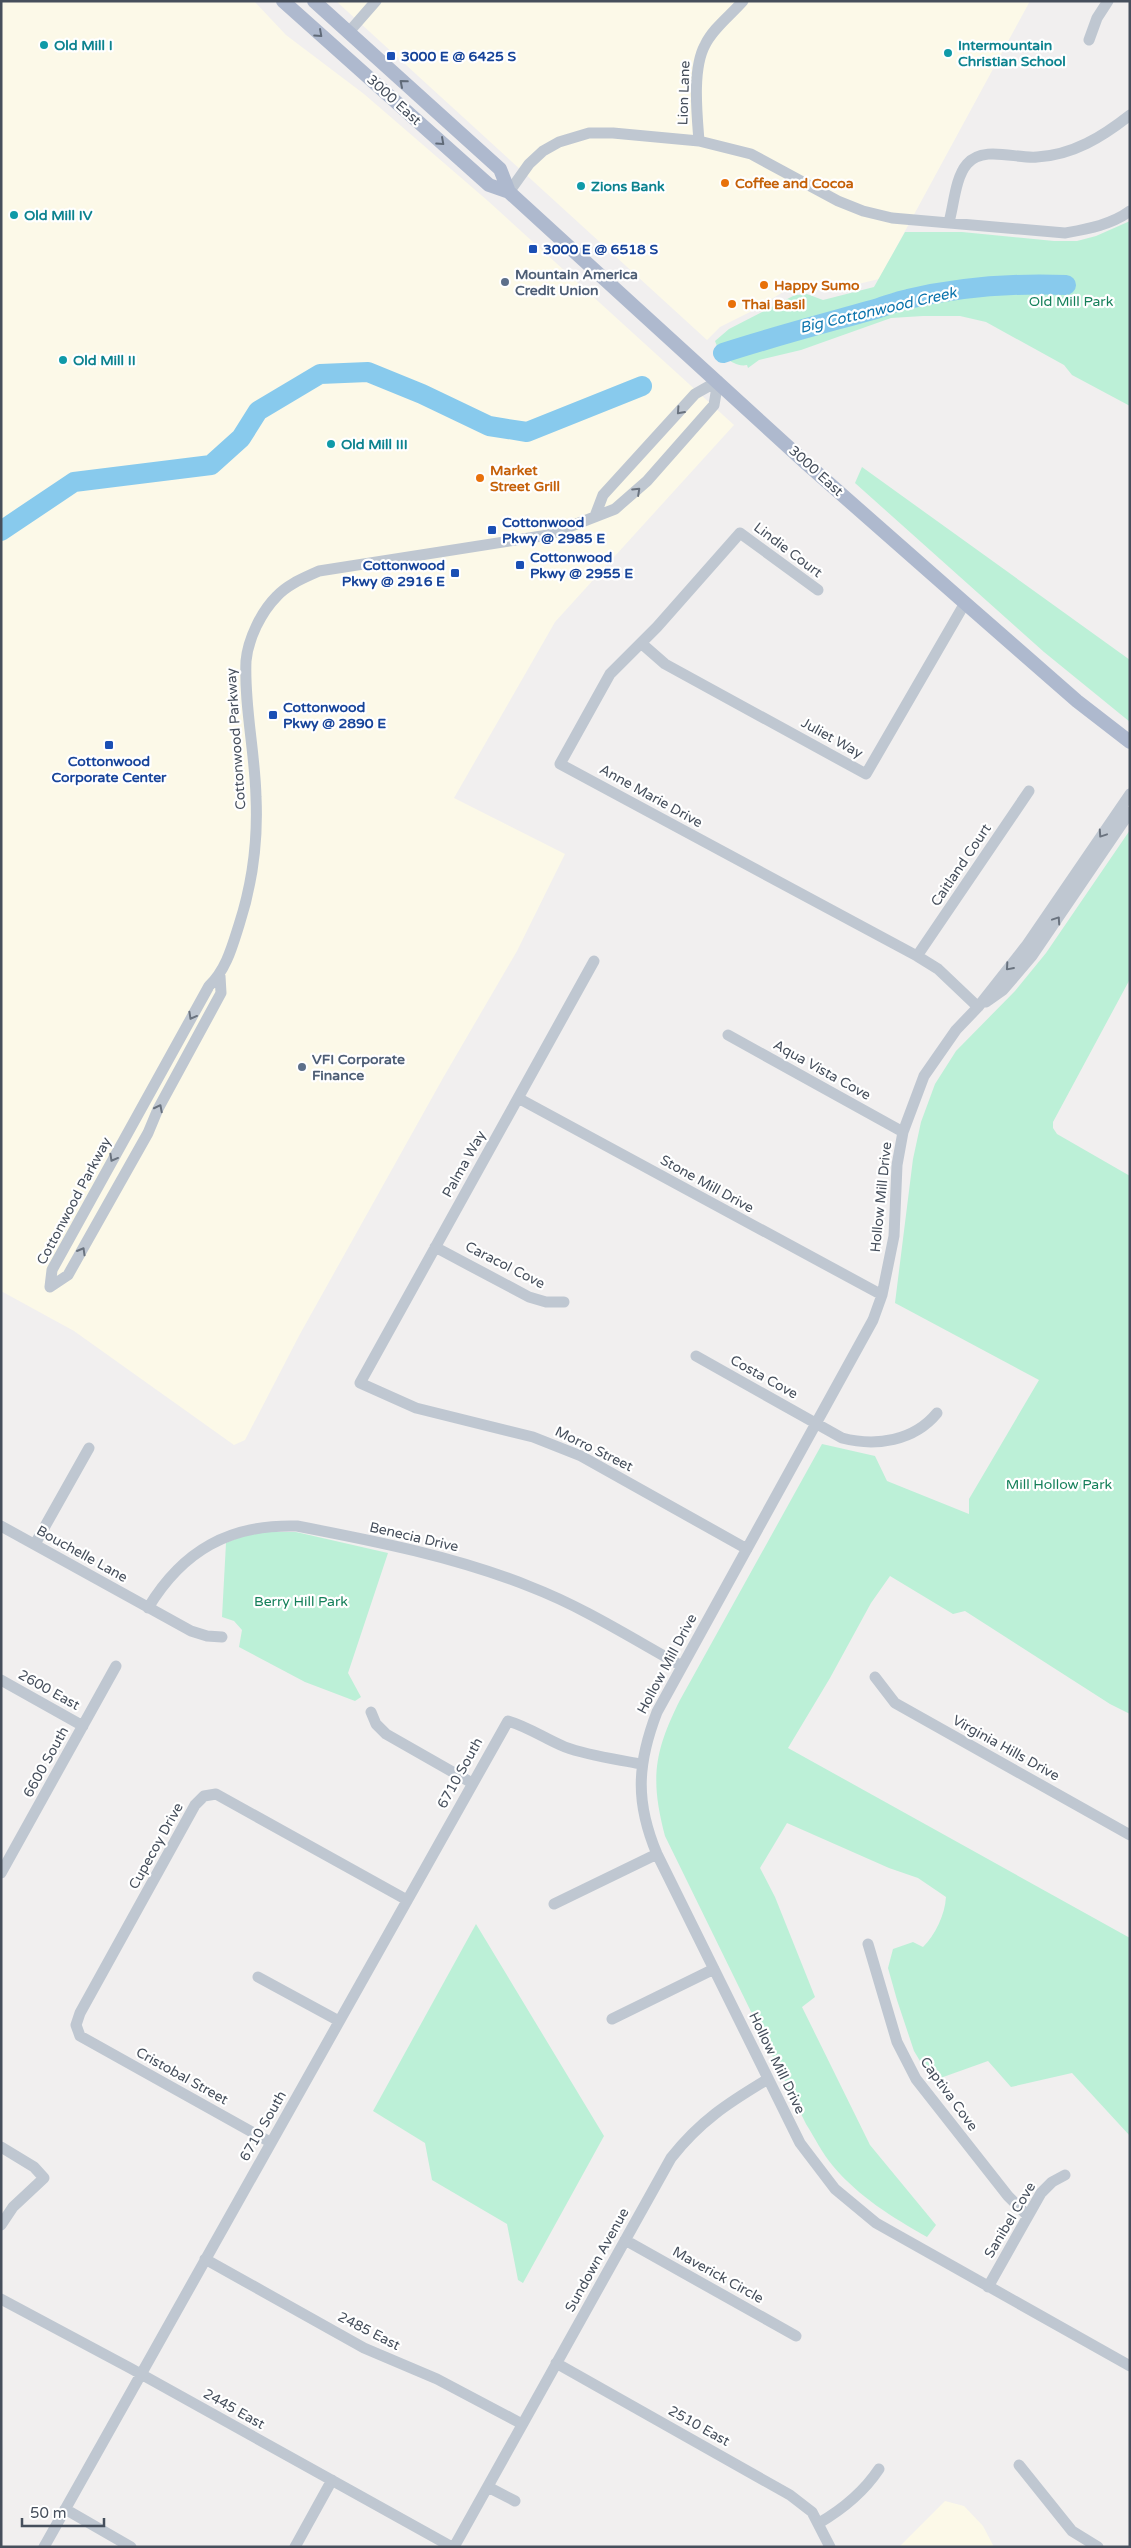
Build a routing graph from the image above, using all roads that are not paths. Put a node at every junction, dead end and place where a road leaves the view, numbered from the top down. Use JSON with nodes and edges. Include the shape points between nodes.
{"nodes":[{"id":1,"x":283,"y":1,"type":"edge"},
{"id":2,"x":314,"y":1,"type":"edge"},
{"id":3,"x":376,"y":1,"type":"edge"},
{"id":4,"x":743,"y":1,"type":"edge"},
{"id":5,"x":1108,"y":1,"type":"edge"},
{"id":6,"x":348,"y":33,"type":"junction"},
{"id":7,"x":1089,"y":40,"type":"dead end"},
{"id":8,"x":1130,"y":115,"type":"edge"},
{"id":9,"x":699,"y":141,"type":"junction"},
{"id":10,"x":509,"y":192,"type":"junction"},
{"id":11,"x":1130,"y":211,"type":"edge"},
{"id":12,"x":949,"y":222,"type":"junction"},
{"id":13,"x":718,"y":381,"type":"junction"},
{"id":14,"x":595,"y":516,"type":"junction"},
{"id":15,"x":740,"y":533,"type":"joint"},
{"id":16,"x":818,"y":590,"type":"dead end"},
{"id":17,"x":965,"y":603,"type":"junction"},
{"id":18,"x":641,"y":643,"type":"junction"},
{"id":19,"x":1130,"y":742,"type":"edge"},
{"id":20,"x":1029,"y":791,"type":"dead end"},
{"id":21,"x":1130,"y":794,"type":"edge"},
{"id":22,"x":1130,"y":812,"type":"edge"},
{"id":23,"x":917,"y":956,"type":"junction"},
{"id":24,"x":594,"y":961,"type":"dead end"},
{"id":25,"x":220,"y":976,"type":"junction"},
{"id":26,"x":978,"y":1007,"type":"junction"},
{"id":27,"x":728,"y":1035,"type":"dead end"},
{"id":28,"x":518,"y":1098,"type":"junction"},
{"id":29,"x":903,"y":1132,"type":"junction"},
{"id":30,"x":435,"y":1247,"type":"junction"},
{"id":31,"x":882,"y":1295,"type":"junction"},
{"id":32,"x":564,"y":1302,"type":"dead end"},
{"id":33,"x":696,"y":1356,"type":"dead end"},
{"id":34,"x":360,"y":1382,"type":"joint"},
{"id":35,"x":936,"y":1413,"type":"dead end"},
{"id":36,"x":817,"y":1424,"type":"junction"},
{"id":37,"x":89,"y":1448,"type":"dead end"},
{"id":38,"x":1,"y":1526,"type":"edge"},
{"id":39,"x":35,"y":1544,"type":"junction"},
{"id":40,"x":747,"y":1549,"type":"junction"},
{"id":41,"x":148,"y":1608,"type":"junction"},
{"id":42,"x":222,"y":1637,"type":"dead end"},
{"id":43,"x":116,"y":1666,"type":"dead end"},
{"id":44,"x":682,"y":1666,"type":"junction"},
{"id":45,"x":875,"y":1677,"type":"dead end"},
{"id":46,"x":1,"y":1680,"type":"edge"},
{"id":47,"x":371,"y":1712,"type":"dead end"},
{"id":48,"x":83,"y":1726,"type":"junction"},
{"id":49,"x":642,"y":1764,"type":"junction"},
{"id":50,"x":472,"y":1783,"type":"junction"},
{"id":51,"x":1130,"y":1835,"type":"edge"},
{"id":52,"x":658,"y":1854,"type":"junction"},
{"id":53,"x":1,"y":1873,"type":"edge"},
{"id":54,"x":407,"y":1900,"type":"junction"},
{"id":55,"x":554,"y":1904,"type":"dead end"},
{"id":56,"x":868,"y":1944,"type":"dead end"},
{"id":57,"x":714,"y":1969,"type":"junction"},
{"id":58,"x":258,"y":1977,"type":"dead end"},
{"id":59,"x":612,"y":2019,"type":"dead end"},
{"id":60,"x":339,"y":2021,"type":"junction"},
{"id":61,"x":80,"y":2036,"type":"joint"},
{"id":62,"x":768,"y":2079,"type":"junction"},
{"id":63,"x":270,"y":2142,"type":"junction"},
{"id":64,"x":1,"y":2148,"type":"edge"},
{"id":65,"x":1066,"y":2175,"type":"dead end"},
{"id":66,"x":1028,"y":2216,"type":"junction"},
{"id":67,"x":1,"y":2225,"type":"edge"},
{"id":68,"x":625,"y":2240,"type":"junction"},
{"id":69,"x":205,"y":2259,"type":"junction"},
{"id":70,"x":988,"y":2287,"type":"junction"},
{"id":71,"x":1,"y":2299,"type":"edge"},
{"id":72,"x":796,"y":2336,"type":"dead end"},
{"id":73,"x":556,"y":2363,"type":"junction"},
{"id":74,"x":1130,"y":2366,"type":"edge"},
{"id":75,"x":141,"y":2374,"type":"junction"},
{"id":76,"x":522,"y":2424,"type":"junction"},
{"id":77,"x":1019,"y":2464,"type":"dead end"},
{"id":78,"x":878,"y":2469,"type":"dead end"},
{"id":79,"x":332,"y":2480,"type":"junction"},
{"id":80,"x":488,"y":2486,"type":"junction"},
{"id":81,"x":515,"y":2502,"type":"dead end"},
{"id":82,"x":65,"y":2509,"type":"junction"},
{"id":83,"x":819,"y":2524,"type":"junction"},
{"id":84,"x":44,"y":2547,"type":"edge"},
{"id":85,"x":131,"y":2547,"type":"edge"},
{"id":86,"x":295,"y":2547,"type":"edge"},
{"id":87,"x":453,"y":2547,"type":"edge"},
{"id":88,"x":830,"y":2547,"type":"edge"},
{"id":89,"x":1098,"y":2547,"type":"edge"}],
"edges":[{"from":1,"to":10,"type":"main road","name":"3000 East","one_way":true,"via":[[489,185]]},
{"from":2,"to":6,"type":"main road","name":"3000 East"},
{"from":3,"to":6,"type":"street"},
{"from":4,"to":9,"type":"street","name":"Lion Lane","via":[[710,37],[700,56]]},
{"from":5,"to":7,"type":"street"},
{"from":10,"to":6,"type":"main road","name":"3000 East","one_way":true,"via":[[500,169]]},
{"from":8,"to":12,"type":"street","via":[[1099,137],[1059,154],[1036,157],[987,154],[976,157],[961,175]]},
{"from":9,"to":10,"type":"street","via":[[590,133],[559,142],[543,151]]},
{"from":9,"to":12,"type":"street","via":[[750,154],[863,211],[892,218]]},
{"from":10,"to":13,"type":"main road","name":"3000 East"},
{"from":11,"to":12,"type":"street","via":[[1092,228],[1064,233]]},
{"from":13,"to":14,"type":"street","one_way":true,"via":[[695,394],[603,495]]},
{"from":14,"to":13,"type":"street","name":"Cottonwood Parkway","one_way":true,"via":[[615,509],[647,481],[714,405]]},
{"from":13,"to":17,"type":"main road","name":"3000 East"},
{"from":14,"to":25,"type":"street","name":"Cottonwood Parkway","via":[[548,535],[523,540],[319,571],[296,581],[263,613],[246,659],[255,764],[256,839],[244,911]]},
{"from":15,"to":16,"type":"street","name":"Lindie Court"},
{"from":15,"to":18,"type":"street","name":"Anne Marie Drive"},
{"from":17,"to":18,"type":"street","name":"Juliet Way","via":[[866,774],[665,664]]},
{"from":17,"to":19,"type":"main road","name":"3000 East","via":[[1077,702]]},
{"from":18,"to":23,"type":"street","name":"Anne Marie Drive","via":[[610,674],[560,764]]},
{"from":20,"to":23,"type":"street","name":"Caitland Court"},
{"from":21,"to":26,"type":"street","name":"Hollow Mill Drive","one_way":true,"via":[[1037,931]]},
{"from":26,"to":22,"type":"street","name":"Hollow Mill Drive","one_way":true,"via":[[1003,990],[1032,956]]},
{"from":23,"to":26,"type":"street","name":"Anne Marie Drive","via":[[938,969]]},
{"from":24,"to":28,"type":"street","name":"Palma Way"},
{"from":25,"to":25,"type":"street","name":"Cottonwood Parkway","one_way":true,"via":[[209,986],[52,1270],[50,1287],[68,1275],[125,1175],[222,993]]},
{"from":26,"to":29,"type":"street","name":"Hollow Mill Drive","via":[[956,1030],[928,1070],[914,1098]]},
{"from":27,"to":29,"type":"street","name":"Aqua Vista Cove"},
{"from":28,"to":30,"type":"street","name":"Palma Way"},
{"from":28,"to":31,"type":"street","name":"Stone Mill Drive"},
{"from":29,"to":31,"type":"street","name":"Hollow Mill Drive","via":[[897,1165],[894,1236]]},
{"from":30,"to":32,"type":"street","name":"Caracol Cove","via":[[529,1296],[546,1302]]},
{"from":30,"to":34,"type":"street","name":"Palma Way"},
{"from":31,"to":36,"type":"street","name":"Hollow Mill Drive","via":[[859,1348]]},
{"from":33,"to":36,"type":"street","name":"Costa Cove"},
{"from":34,"to":40,"type":"street","name":"Morro Street","via":[[416,1408],[555,1444]]},
{"from":35,"to":36,"type":"street","name":"Costa Cove","via":[[915,1433],[876,1443],[842,1438]]},
{"from":36,"to":40,"type":"street","name":"Hollow Mill Drive"},
{"from":37,"to":39,"type":"street"},
{"from":38,"to":39,"type":"street","name":"Bouchelle Lane"},
{"from":39,"to":41,"type":"street","name":"Bouchelle Lane"},
{"from":40,"to":44,"type":"street","name":"Hollow Mill Drive"},
{"from":41,"to":42,"type":"street","name":"Bouchelle Lane","via":[[191,1631]]},
{"from":41,"to":44,"type":"street","name":"Benecia Drive","via":[[168,1578],[204,1547],[251,1529],[297,1526],[459,1563],[508,1578],[555,1597]]},
{"from":43,"to":48,"type":"street","name":"6600 South"},
{"from":44,"to":49,"type":"street","name":"Hollow Mill Drive","via":[[657,1712],[647,1737]]},
{"from":45,"to":51,"type":"street","name":"Virginia Hills Drive","via":[[895,1702]]},
{"from":46,"to":48,"type":"street","name":"2600 East"},
{"from":47,"to":50,"type":"street","via":[[376,1724],[386,1734]]},
{"from":48,"to":53,"type":"street","name":"6600 South"},
{"from":49,"to":50,"type":"street","name":"6710 South","via":[[581,1752],[527,1726],[508,1721]]},
{"from":49,"to":52,"type":"street","name":"Hollow Mill Drive","via":[[643,1809]]},
{"from":50,"to":54,"type":"street","name":"6710 South"},
{"from":52,"to":55,"type":"street"},
{"from":52,"to":57,"type":"street","name":"Hollow Mill Drive"},
{"from":54,"to":60,"type":"street","name":"6710 South"},
{"from":54,"to":61,"type":"street","name":"Cupecoy Drive","via":[[216,1794],[204,1796],[195,1805],[80,2013],[76,2025]]},
{"from":56,"to":66,"type":"street","name":"Captiva Cove","via":[[897,2042],[916,2079],[1008,2196]]},
{"from":57,"to":59,"type":"street"},
{"from":57,"to":62,"type":"street","name":"Hollow Mill Drive"},
{"from":58,"to":60,"type":"street"},
{"from":60,"to":63,"type":"street","name":"6710 South"},
{"from":61,"to":63,"type":"street","name":"Cristobal Street"},
{"from":62,"to":68,"type":"street","name":"Sundown Avenue","via":[[718,2110],[685,2140],[671,2158]]},
{"from":62,"to":70,"type":"street","name":"Hollow Mill Drive","via":[[800,2143],[835,2189],[876,2224]]},
{"from":63,"to":69,"type":"street","name":"6710 South"},
{"from":64,"to":67,"type":"street","via":[[34,2167],[44,2178],[13,2206]]},
{"from":65,"to":66,"type":"street","name":"Sanibel Cove","via":[[1041,2193]]},
{"from":66,"to":70,"type":"street","name":"Sanibel Cove"},
{"from":68,"to":72,"type":"street","name":"Maverick Circle"},
{"from":68,"to":73,"type":"street","name":"Sundown Avenue"},
{"from":69,"to":75,"type":"street","name":"6710 South"},
{"from":69,"to":76,"type":"street","name":"2485 East","via":[[364,2348],[438,2379]]},
{"from":70,"to":74,"type":"street","name":"Hollow Mill Drive"},
{"from":71,"to":75,"type":"street","name":"2445 East"},
{"from":73,"to":76,"type":"street","name":"Sundown Avenue"},
{"from":73,"to":83,"type":"street","name":"2510 East","via":[[790,2495],[812,2512]]},
{"from":75,"to":79,"type":"street","name":"2445 East"},
{"from":75,"to":82,"type":"street","name":"6710 South"},
{"from":76,"to":80,"type":"street","name":"Sundown Avenue"},
{"from":77,"to":89,"type":"street","via":[[1072,2531]]},
{"from":78,"to":83,"type":"street","via":[[853,2501]]},
{"from":79,"to":86,"type":"street"},
{"from":79,"to":87,"type":"street","name":"2445 East"},
{"from":80,"to":81,"type":"street"},
{"from":80,"to":87,"type":"street","name":"Sundown Avenue"},
{"from":82,"to":84,"type":"street","name":"6710 South"},
{"from":82,"to":85,"type":"street"},
{"from":83,"to":88,"type":"street","name":"2510 East"}]}
